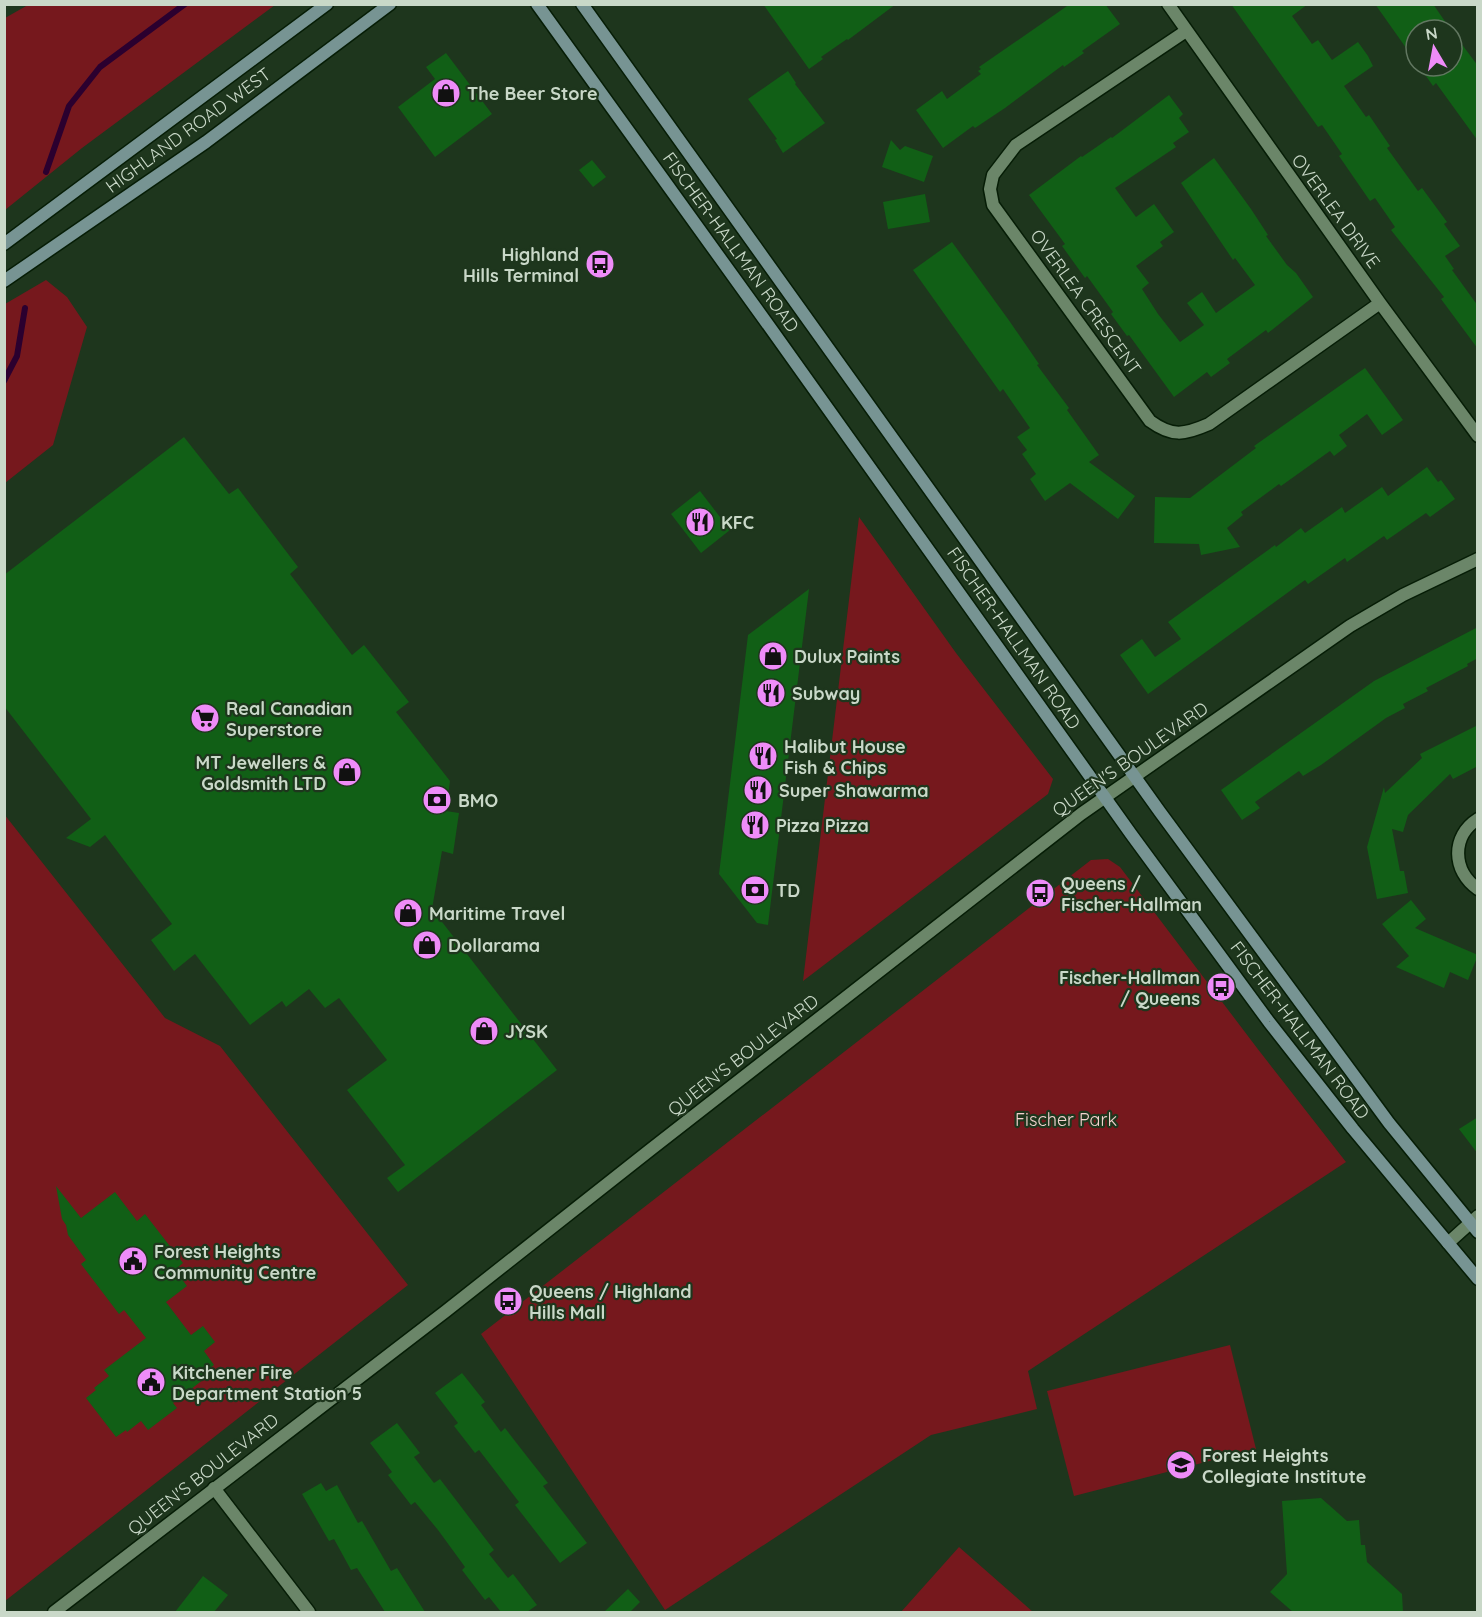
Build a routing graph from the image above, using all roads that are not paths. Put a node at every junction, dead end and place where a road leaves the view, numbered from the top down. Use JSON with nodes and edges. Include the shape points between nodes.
{"nodes":[{"id":1,"x":327,"y":4,"type":"edge"},
{"id":2,"x":390,"y":4,"type":"edge"},
{"id":3,"x":537,"y":4,"type":"edge"},
{"id":4,"x":582,"y":4,"type":"edge"},
{"id":5,"x":1168,"y":4,"type":"edge"},
{"id":6,"x":1186,"y":31,"type":"junction"},
{"id":7,"x":4,"y":244,"type":"edge"},
{"id":8,"x":4,"y":281,"type":"edge"},
{"id":9,"x":1380,"y":303,"type":"junction"},
{"id":10,"x":1478,"y":436,"type":"edge"},
{"id":11,"x":1478,"y":559,"type":"edge"},
{"id":12,"x":1134,"y":776,"type":"junction"},
{"id":13,"x":1104,"y":798,"type":"junction"},
{"id":14,"x":1478,"y":819,"type":"edge"},
{"id":15,"x":1478,"y":889,"type":"edge"},
{"id":16,"x":1475,"y":1224,"type":"edge"},
{"id":17,"x":1448,"y":1243,"type":"junction"},
{"id":18,"x":1478,"y":1279,"type":"edge"},
{"id":19,"x":214,"y":1488,"type":"junction"},
{"id":20,"x":54,"y":1612,"type":"edge"},
{"id":21,"x":309,"y":1612,"type":"edge"}],
"edges":[{"from":1,"to":7,"type":"main road","name":"HIGHLAND ROAD WEST"},
{"from":2,"to":8,"type":"main road","name":"HIGHLAND ROAD WEST","via":[[206,142]]},
{"from":3,"to":13,"type":"main road","name":"FISCHER-HALLMAN ROAD"},
{"from":4,"to":12,"type":"main road","name":"FISCHER-HALLMAN ROAD"},
{"from":5,"to":6,"type":"street","name":"OVERLEA DRIVE"},
{"from":6,"to":9,"type":"street","name":"OVERLEA DRIVE"},
{"from":6,"to":9,"type":"street","name":"OVERLEA CRESCENT","via":[[1016,145],[993,175],[993,205],[1150,421],[1164,431],[1194,431],[1209,424]]},
{"from":9,"to":10,"type":"street","name":"OVERLEA DRIVE"},
{"from":11,"to":12,"type":"street","name":"QUEEN'S BOULEVARD","via":[[1350,626]]},
{"from":12,"to":13,"type":"street","name":"QUEEN'S BOULEVARD"},
{"from":12,"to":16,"type":"main road","name":"FISCHER-HALLMAN ROAD","via":[[1389,1123]]},
{"from":13,"to":17,"type":"main road","name":"FISCHER-HALLMAN ROAD","via":[[1276,1031]]},
{"from":13,"to":19,"type":"street","name":"QUEEN'S BOULEVARD"},
{"from":14,"to":15,"type":"street","via":[[1464,830],[1457,856],[1461,871]]},
{"from":16,"to":17,"type":"street"},
{"from":17,"to":18,"type":"main road","name":"FISCHER-HALLMAN ROAD"},
{"from":19,"to":20,"type":"street","name":"QUEEN'S BOULEVARD"},
{"from":19,"to":21,"type":"street"}]}
